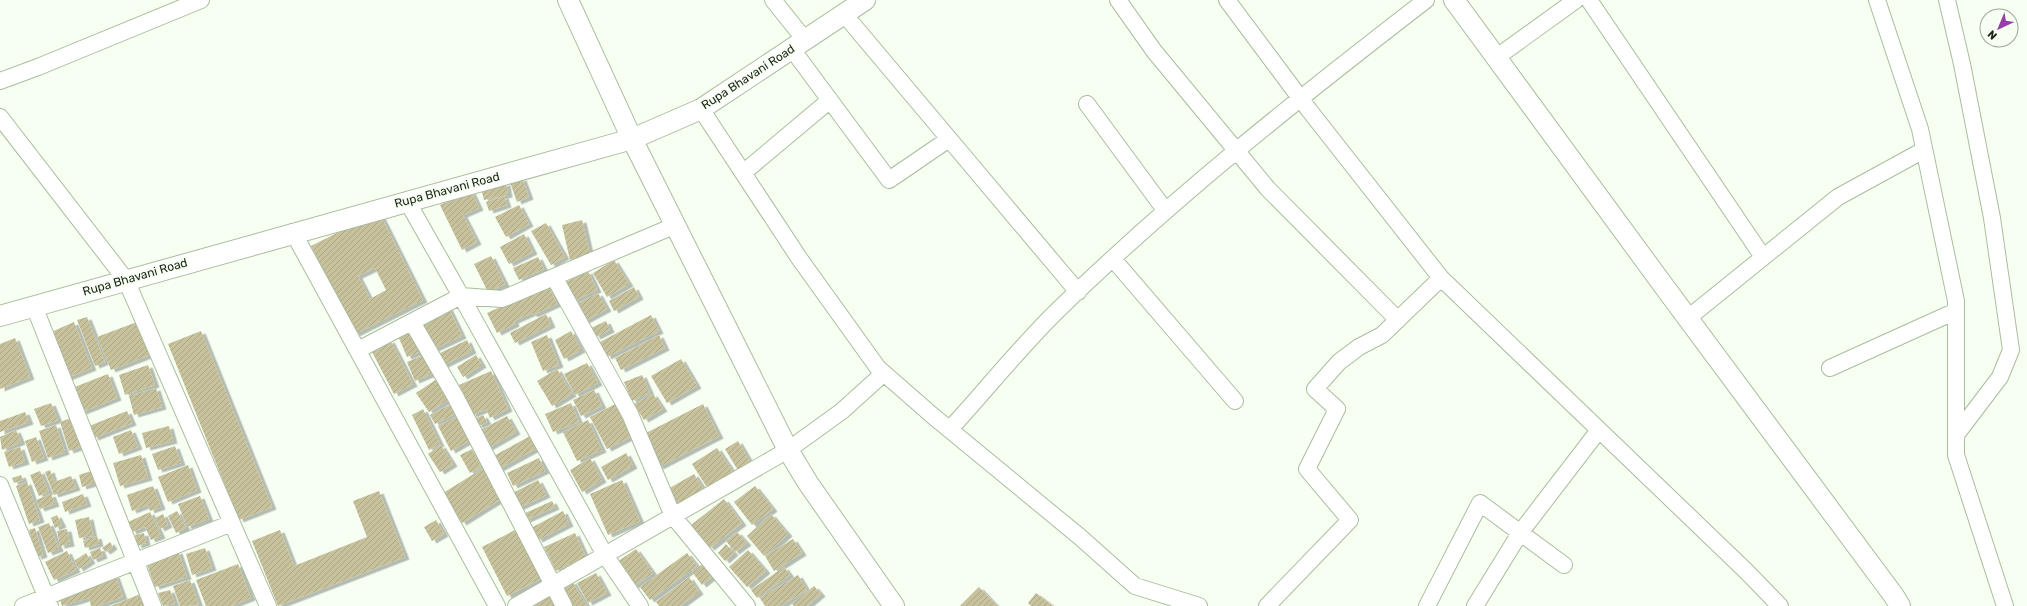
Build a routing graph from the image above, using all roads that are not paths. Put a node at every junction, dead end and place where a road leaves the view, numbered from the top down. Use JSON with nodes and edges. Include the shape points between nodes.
{"nodes":[{"id":1,"x":201,"y":0,"type":"edge"},
{"id":2,"x":568,"y":0,"type":"edge"},
{"id":3,"x":773,"y":0,"type":"edge"},
{"id":4,"x":1118,"y":0,"type":"edge"},
{"id":5,"x":1227,"y":0,"type":"edge"},
{"id":6,"x":1426,"y":0,"type":"edge"},
{"id":7,"x":1454,"y":0,"type":"edge"},
{"id":8,"x":1576,"y":0,"type":"edge"},
{"id":9,"x":1589,"y":0,"type":"edge"},
{"id":10,"x":1877,"y":0,"type":"edge"},
{"id":11,"x":1947,"y":0,"type":"edge"},
{"id":12,"x":856,"y":5,"type":"edge"},
{"id":13,"x":798,"y":44,"type":"junction"},
{"id":14,"x":1497,"y":57,"type":"junction"},
{"id":15,"x":0,"y":81,"type":"edge"},
{"id":16,"x":1300,"y":98,"type":"junction"},
{"id":17,"x":830,"y":100,"type":"junction"},
{"id":18,"x":1087,"y":104,"type":"dead end"},
{"id":19,"x":701,"y":110,"type":"junction"},
{"id":20,"x":0,"y":117,"type":"edge"},
{"id":21,"x":950,"y":138,"type":"junction"},
{"id":22,"x":632,"y":139,"type":"junction"},
{"id":23,"x":1924,"y":150,"type":"junction"},
{"id":24,"x":1237,"y":151,"type":"junction"},
{"id":25,"x":743,"y":173,"type":"junction"},
{"id":26,"x":407,"y":201,"type":"junction"},
{"id":27,"x":1165,"y":210,"type":"junction"},
{"id":28,"x":676,"y":225,"type":"junction"},
{"id":29,"x":293,"y":232,"type":"junction"},
{"id":30,"x":1763,"y":257,"type":"junction"},
{"id":31,"x":1113,"y":259,"type":"junction"},
{"id":32,"x":554,"y":277,"type":"junction"},
{"id":33,"x":1441,"y":278,"type":"junction"},
{"id":34,"x":126,"y":280,"type":"junction"},
{"id":35,"x":1078,"y":292,"type":"junction"},
{"id":36,"x":461,"y":296,"type":"junction"},
{"id":37,"x":34,"y":306,"type":"junction"},
{"id":38,"x":1956,"y":311,"type":"junction"},
{"id":39,"x":0,"y":316,"type":"edge"},
{"id":40,"x":1688,"y":318,"type":"junction"},
{"id":41,"x":1398,"y":320,"type":"junction"},
{"id":42,"x":412,"y":322,"type":"junction"},
{"id":43,"x":358,"y":350,"type":"junction"},
{"id":44,"x":1830,"y":368,"type":"dead end"},
{"id":45,"x":884,"y":373,"type":"junction"},
{"id":46,"x":1235,"y":401,"type":"dead end"},
{"id":47,"x":950,"y":429,"type":"junction"},
{"id":48,"x":1599,"y":430,"type":"junction"},
{"id":49,"x":1956,"y":435,"type":"junction"},
{"id":50,"x":788,"y":450,"type":"junction"},
{"id":51,"x":0,"y":485,"type":"edge"},
{"id":52,"x":673,"y":516,"type":"junction"},
{"id":53,"x":232,"y":523,"type":"junction"},
{"id":54,"x":1520,"y":533,"type":"junction"},
{"id":55,"x":605,"y":555,"type":"junction"},
{"id":56,"x":136,"y":562,"type":"junction"},
{"id":57,"x":1564,"y":565,"type":"dead end"},
{"id":58,"x":553,"y":585,"type":"junction"},
{"id":59,"x":1164,"y":601,"type":"edge"},
{"id":60,"x":48,"y":602,"type":"edge"},
{"id":61,"x":23,"y":606,"type":"edge"},
{"id":62,"x":153,"y":606,"type":"edge"},
{"id":63,"x":268,"y":606,"type":"edge"},
{"id":64,"x":497,"y":606,"type":"edge"},
{"id":65,"x":516,"y":606,"type":"edge"},
{"id":66,"x":564,"y":606,"type":"edge"},
{"id":67,"x":640,"y":606,"type":"edge"},
{"id":68,"x":747,"y":606,"type":"edge"},
{"id":69,"x":894,"y":606,"type":"edge"},
{"id":70,"x":1199,"y":606,"type":"edge"},
{"id":71,"x":1267,"y":606,"type":"edge"},
{"id":72,"x":1427,"y":606,"type":"edge"},
{"id":73,"x":1475,"y":606,"type":"edge"},
{"id":74,"x":1780,"y":606,"type":"edge"},
{"id":75,"x":1900,"y":606,"type":"edge"},
{"id":76,"x":2005,"y":606,"type":"edge"}],
"edges":[{"from":1,"to":15,"type":"street"},
{"from":2,"to":22,"type":"street"},
{"from":3,"to":13,"type":"street"},
{"from":4,"to":24,"type":"street","via":[[1154,51]]},
{"from":5,"to":16,"type":"street"},
{"from":6,"to":16,"type":"street"},
{"from":7,"to":14,"type":"street"},
{"from":8,"to":14,"type":"street"},
{"from":9,"to":30,"type":"street"},
{"from":10,"to":23,"type":"street","via":[[1920,129]]},
{"from":11,"to":49,"type":"street","via":[[1992,218],[2011,350],[2000,377]]},
{"from":12,"to":13,"type":"street","name":"Rupa Bhavani Road"},
{"from":12,"to":21,"type":"street"},
{"from":13,"to":17,"type":"street"},
{"from":13,"to":19,"type":"street","name":"Rupa Bhavani Road"},
{"from":14,"to":40,"type":"street"},
{"from":16,"to":24,"type":"street"},
{"from":16,"to":33,"type":"street"},
{"from":17,"to":21,"type":"street","via":[[890,180]]},
{"from":17,"to":25,"type":"street"},
{"from":18,"to":27,"type":"street"},
{"from":19,"to":22,"type":"street","name":"Rupa Bhavani Road"},
{"from":19,"to":25,"type":"street"},
{"from":20,"to":34,"type":"street"},
{"from":21,"to":35,"type":"street"},
{"from":22,"to":26,"type":"street","name":"Rupa Bhavani Road"},
{"from":22,"to":28,"type":"street"},
{"from":23,"to":30,"type":"street","via":[[1838,197]]},
{"from":23,"to":38,"type":"street"},
{"from":24,"to":27,"type":"street"},
{"from":24,"to":41,"type":"street","via":[[1268,189]]},
{"from":25,"to":45,"type":"street","via":[[804,264]]},
{"from":26,"to":29,"type":"street","name":"Rupa Bhavani Road"},
{"from":26,"to":36,"type":"street"},
{"from":27,"to":31,"type":"street"},
{"from":28,"to":32,"type":"street"},
{"from":28,"to":50,"type":"street"},
{"from":29,"to":34,"type":"street","name":"Rupa Bhavani Road"},
{"from":29,"to":43,"type":"street"},
{"from":30,"to":40,"type":"street"},
{"from":31,"to":35,"type":"street"},
{"from":31,"to":46,"type":"street"},
{"from":32,"to":36,"type":"street","via":[[502,299]]},
{"from":32,"to":52,"type":"street","via":[[630,414]]},
{"from":33,"to":41,"type":"street"},
{"from":33,"to":48,"type":"street"},
{"from":34,"to":37,"type":"street","name":"Rupa Bhavani Road"},
{"from":34,"to":53,"type":"street"},
{"from":35,"to":47,"type":"street","via":[[1058,310]]},
{"from":36,"to":42,"type":"street"},
{"from":36,"to":55,"type":"street"},
{"from":37,"to":39,"type":"street","name":"Rupa Bhavani Road"},
{"from":37,"to":56,"type":"street"},
{"from":38,"to":44,"type":"street"},
{"from":38,"to":49,"type":"street"},
{"from":40,"to":75,"type":"street"},
{"from":41,"to":71,"type":"street","via":[[1382,335],[1359,347],[1339,362],[1315,389],[1337,409],[1307,469],[1350,520]]},
{"from":42,"to":43,"type":"street"},
{"from":42,"to":58,"type":"street","via":[[455,396]]},
{"from":43,"to":64,"type":"street"},
{"from":45,"to":47,"type":"street"},
{"from":45,"to":50,"type":"street","via":[[842,411]]},
{"from":47,"to":59,"type":"street","via":[[1080,536],[1136,586]]},
{"from":48,"to":54,"type":"street"},
{"from":48,"to":74,"type":"street"},
{"from":49,"to":76,"type":"street","via":[[1956,455]]},
{"from":50,"to":52,"type":"street"},
{"from":50,"to":69,"type":"street","via":[[808,483]]},
{"from":51,"to":60,"type":"street"},
{"from":52,"to":55,"type":"street"},
{"from":52,"to":68,"type":"street"},
{"from":53,"to":56,"type":"street"},
{"from":53,"to":63,"type":"street"},
{"from":54,"to":57,"type":"street"},
{"from":54,"to":72,"type":"street","via":[[1480,503]]},
{"from":54,"to":73,"type":"street"},
{"from":55,"to":58,"type":"street"},
{"from":55,"to":67,"type":"street"},
{"from":56,"to":60,"type":"street"},
{"from":56,"to":62,"type":"street"},
{"from":58,"to":65,"type":"street"},
{"from":58,"to":66,"type":"street"},
{"from":59,"to":70,"type":"street"},
{"from":60,"to":61,"type":"street"}]}
